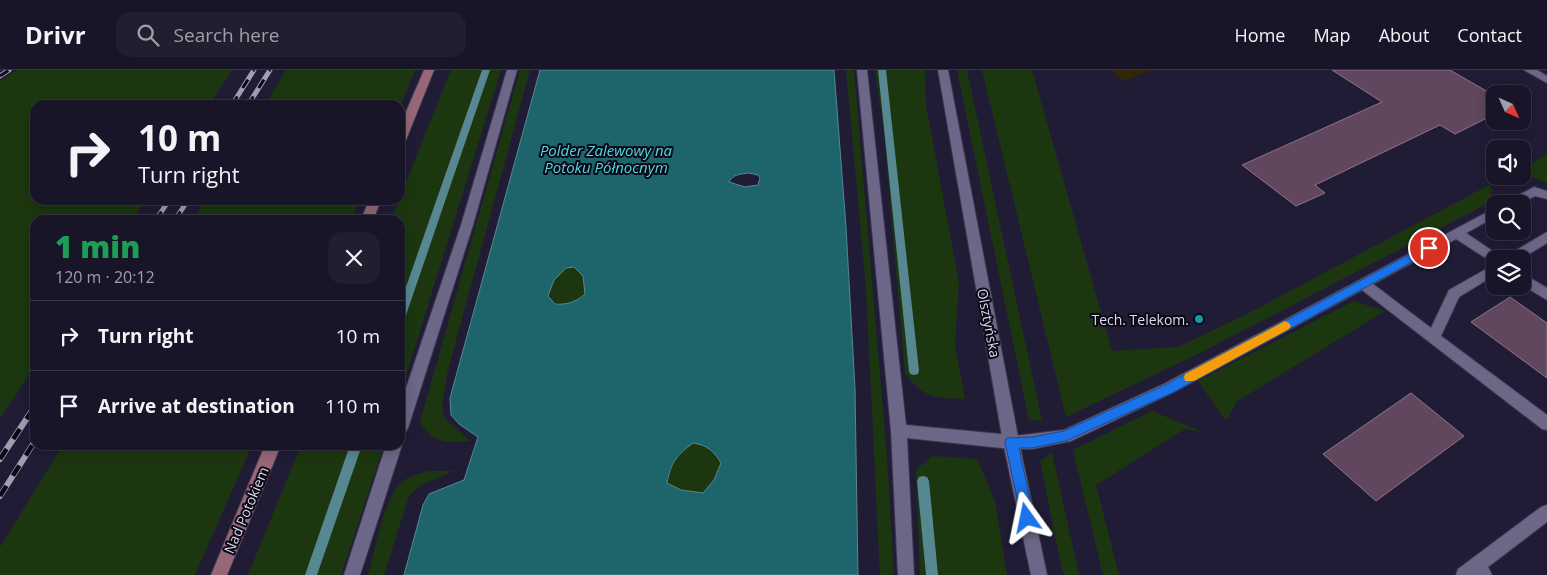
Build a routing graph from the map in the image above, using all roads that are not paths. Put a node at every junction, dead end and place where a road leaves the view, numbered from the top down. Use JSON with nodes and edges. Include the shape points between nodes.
{"nodes":[{"id":1,"x":429,"y":70,"type":"edge"},
{"id":2,"x":512,"y":70,"type":"edge"},
{"id":3,"x":862,"y":70,"type":"edge"},
{"id":4,"x":943,"y":70,"type":"edge"},
{"id":5,"x":1529,"y":70,"type":"edge"},
{"id":6,"x":1547,"y":80,"type":"edge"},
{"id":7,"x":405,"y":128,"type":"edge"},
{"id":8,"x":1527,"y":195,"type":"edge"},
{"id":9,"x":1547,"y":196,"type":"edge"},
{"id":10,"x":1486,"y":217,"type":"edge"},
{"id":11,"x":1457,"y":233,"type":"junction"},
{"id":12,"x":1547,"y":237,"type":"edge"},
{"id":13,"x":1526,"y":250,"type":"edge"},
{"id":14,"x":1486,"y":253,"type":"edge"},
{"id":15,"x":1486,"y":274,"type":"edge"},
{"id":16,"x":1363,"y":284,"type":"junction"},
{"id":17,"x":1531,"y":284,"type":"edge"},
{"id":18,"x":1547,"y":295,"type":"edge"},
{"id":19,"x":1434,"y":338,"type":"junction"},
{"id":20,"x":405,"y":413,"type":"edge"},
{"id":21,"x":1547,"y":424,"type":"edge"},
{"id":22,"x":899,"y":430,"type":"junction"},
{"id":23,"x":1011,"y":442,"type":"junction"},
{"id":24,"x":271,"y":450,"type":"edge"},
{"id":25,"x":392,"y":450,"type":"edge"},
{"id":26,"x":1547,"y":512,"type":"edge"},
{"id":27,"x":1474,"y":572,"type":"edge"},
{"id":28,"x":219,"y":575,"type":"edge"},
{"id":29,"x":352,"y":575,"type":"edge"},
{"id":30,"x":906,"y":575,"type":"edge"},
{"id":31,"x":1039,"y":575,"type":"edge"}],
"edges":[{"from":1,"to":7,"type":"main road"},
{"from":2,"to":20,"type":"street","via":[[467,225]]},
{"from":3,"to":22,"type":"street"},
{"from":4,"to":23,"type":"street","name":"Olsztyńska"},
{"from":5,"to":6,"type":"street"},
{"from":8,"to":9,"type":"street","via":[[1534,191]]},
{"from":10,"to":11,"type":"street"},
{"from":11,"to":14,"type":"street"},
{"from":11,"to":16,"type":"street"},
{"from":12,"to":13,"type":"lane"},
{"from":15,"to":19,"type":"street","via":[[1454,294]]},
{"from":16,"to":19,"type":"street"},
{"from":16,"to":23,"type":"street","via":[[1170,388],[1066,436]]},
{"from":17,"to":18,"type":"street"},
{"from":19,"to":21,"type":"street"},
{"from":22,"to":23,"type":"street"},
{"from":22,"to":30,"type":"street"},
{"from":23,"to":31,"type":"street","name":"Olsztyńska"},
{"from":24,"to":28,"type":"main road","name":"Nad Potokiem"},
{"from":25,"to":29,"type":"street"},
{"from":26,"to":27,"type":"street"}]}
